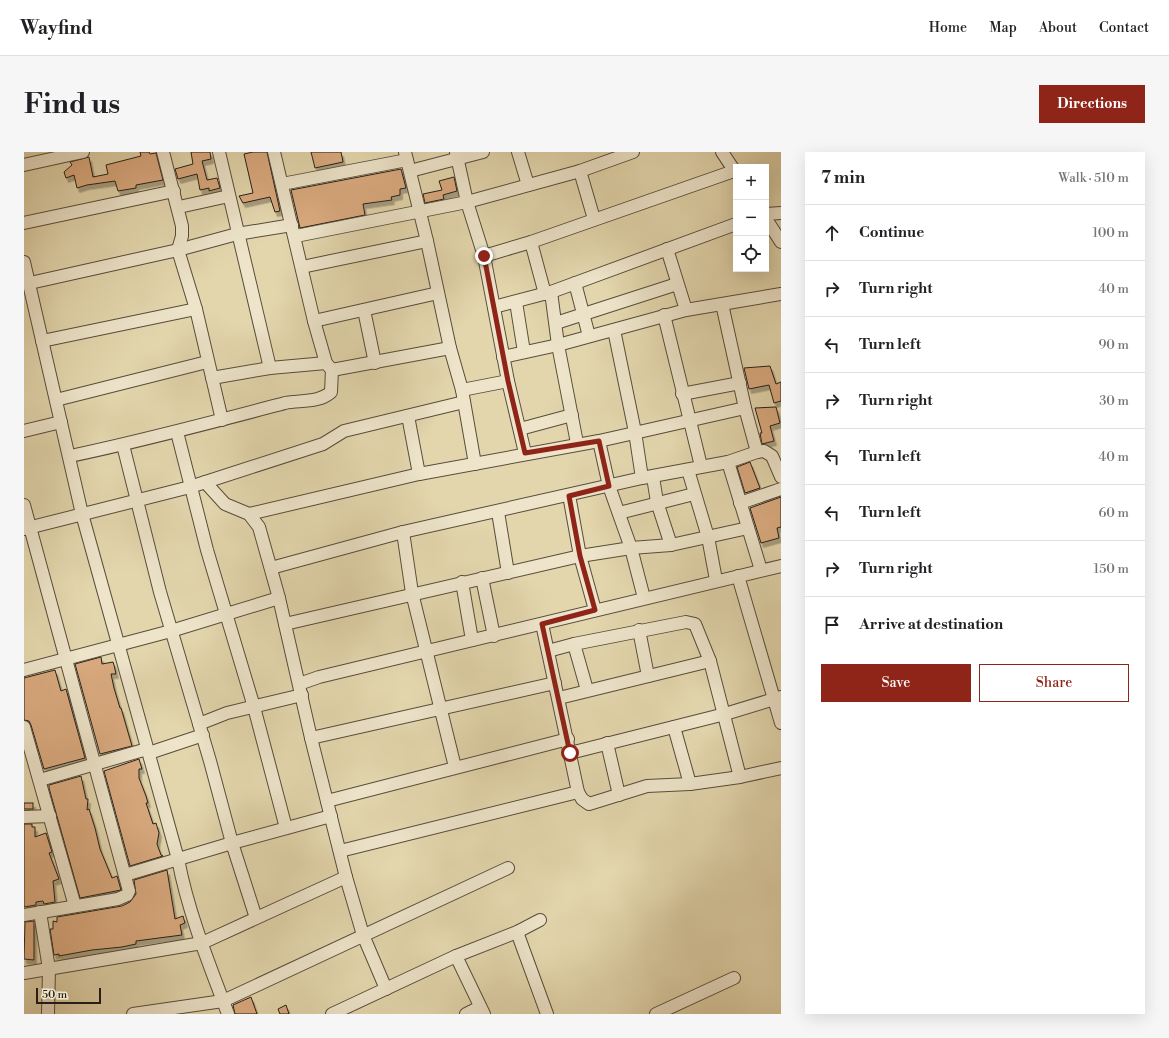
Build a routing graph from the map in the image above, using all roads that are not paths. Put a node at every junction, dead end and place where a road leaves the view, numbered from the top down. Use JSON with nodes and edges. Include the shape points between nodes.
{"nodes":[{"id":1,"x":83,"y":152,"type":"edge"},
{"id":2,"x":163,"y":152,"type":"edge"},
{"id":3,"x":218,"y":152,"type":"edge"},
{"id":4,"x":274,"y":152,"type":"edge"},
{"id":5,"x":483,"y":152,"type":"edge"},
{"id":6,"x":518,"y":152,"type":"edge"},
{"id":7,"x":633,"y":152,"type":"edge"},
{"id":8,"x":722,"y":152,"type":"edge"},
{"id":9,"x":457,"y":155,"type":"edge"},
{"id":10,"x":407,"y":161,"type":"edge"},
{"id":11,"x":24,"y":165,"type":"edge"},
{"id":12,"x":733,"y":169,"type":"edge"},
{"id":13,"x":580,"y":170,"type":"junction"},
{"id":14,"x":733,"y":173,"type":"edge"},
{"id":15,"x":282,"y":184,"type":"junction"},
{"id":16,"x":528,"y":185,"type":"junction"},
{"id":17,"x":174,"y":191,"type":"junction"},
{"id":18,"x":229,"y":196,"type":"junction"},
{"id":19,"x":467,"y":202,"type":"junction"},
{"id":20,"x":179,"y":206,"type":"junction"},
{"id":21,"x":420,"y":212,"type":"junction"},
{"id":22,"x":781,"y":212,"type":"edge"},
{"id":23,"x":769,"y":214,"type":"edge"},
{"id":24,"x":594,"y":219,"type":"junction"},
{"id":25,"x":24,"y":224,"type":"edge"},
{"id":26,"x":769,"y":224,"type":"edge"},
{"id":27,"x":733,"y":225,"type":"edge"},
{"id":28,"x":294,"y":230,"type":"junction"},
{"id":29,"x":237,"y":234,"type":"junction"},
{"id":30,"x":427,"y":241,"type":"junction"},
{"id":31,"x":531,"y":242,"type":"junction"},
{"id":32,"x":781,"y":242,"type":"edge"},
{"id":33,"x":667,"y":249,"type":"junction"},
{"id":34,"x":178,"y":250,"type":"junction"},
{"id":35,"x":484,"y":256,"type":"junction"},
{"id":36,"x":24,"y":262,"type":"edge"},
{"id":37,"x":302,"y":267,"type":"junction"},
{"id":38,"x":575,"y":283,"type":"junction"},
{"id":39,"x":677,"y":284,"type":"junction"},
{"id":40,"x":28,"y":289,"type":"edge"},
{"id":41,"x":438,"y":293,"type":"junction"},
{"id":42,"x":548,"y":293,"type":"junction"},
{"id":43,"x":780,"y":298,"type":"edge"},
{"id":44,"x":516,"y":302,"type":"junction"},
{"id":45,"x":722,"y":304,"type":"junction"},
{"id":46,"x":494,"y":307,"type":"junction"},
{"id":47,"x":196,"y":309,"type":"junction"},
{"id":48,"x":364,"y":310,"type":"junction"},
{"id":49,"x":686,"y":310,"type":"junction"},
{"id":50,"x":584,"y":315,"type":"junction"},
{"id":51,"x":664,"y":315,"type":"junction"},
{"id":52,"x":314,"y":321,"type":"junction"},
{"id":53,"x":556,"y":323,"type":"junction"},
{"id":54,"x":614,"y":330,"type":"junction"},
{"id":55,"x":589,"y":336,"type":"junction"},
{"id":56,"x":42,"y":341,"type":"junction"},
{"id":57,"x":558,"y":345,"type":"junction"},
{"id":58,"x":450,"y":348,"type":"junction"},
{"id":59,"x":524,"y":352,"type":"junction"},
{"id":60,"x":503,"y":357,"type":"junction"},
{"id":61,"x":207,"y":362,"type":"junction"},
{"id":62,"x":375,"y":363,"type":"junction"},
{"id":63,"x":329,"y":367,"type":"junction"},
{"id":64,"x":270,"y":368,"type":"junction"},
{"id":65,"x":212,"y":378,"type":"junction"},
{"id":66,"x":508,"y":381,"type":"junction"},
{"id":67,"x":740,"y":383,"type":"junction"},
{"id":68,"x":682,"y":394,"type":"junction"},
{"id":69,"x":463,"y":396,"type":"junction"},
{"id":70,"x":56,"y":400,"type":"junction"},
{"id":71,"x":745,"y":408,"type":"junction"},
{"id":72,"x":572,"y":415,"type":"junction"},
{"id":73,"x":408,"y":416,"type":"junction"},
{"id":74,"x":222,"y":420,"type":"junction"},
{"id":75,"x":688,"y":420,"type":"junction"},
{"id":76,"x":61,"y":422,"type":"junction"},
{"id":77,"x":520,"y":429,"type":"junction"},
{"id":78,"x":24,"y":431,"type":"edge"},
{"id":79,"x":177,"y":432,"type":"junction"},
{"id":80,"x":635,"y":432,"type":"junction"},
{"id":81,"x":599,"y":441,"type":"junction"},
{"id":82,"x":123,"y":444,"type":"junction"},
{"id":83,"x":577,"y":444,"type":"junction"},
{"id":84,"x":758,"y":452,"type":"junction"},
{"id":85,"x":525,"y":453,"type":"junction"},
{"id":86,"x":70,"y":456,"type":"junction"},
{"id":87,"x":728,"y":462,"type":"junction"},
{"id":88,"x":475,"y":464,"type":"junction"},
{"id":89,"x":701,"y":466,"type":"junction"},
{"id":90,"x":688,"y":470,"type":"junction"},
{"id":91,"x":419,"y":474,"type":"junction"},
{"id":92,"x":648,"y":477,"type":"junction"},
{"id":93,"x":781,"y":477,"type":"edge"},
{"id":94,"x":205,"y":482,"type":"junction"},
{"id":95,"x":609,"y":486,"type":"junction"},
{"id":96,"x":190,"y":487,"type":"junction"},
{"id":97,"x":781,"y":489,"type":"edge"},
{"id":98,"x":694,"y":494,"type":"junction"},
{"id":99,"x":569,"y":496,"type":"junction"},
{"id":100,"x":136,"y":502,"type":"junction"},
{"id":101,"x":658,"y":502,"type":"junction"},
{"id":102,"x":740,"y":503,"type":"junction"},
{"id":103,"x":24,"y":505,"type":"edge"},
{"id":104,"x":498,"y":512,"type":"junction"},
{"id":105,"x":619,"y":513,"type":"junction"},
{"id":106,"x":82,"y":514,"type":"junction"},
{"id":107,"x":249,"y":514,"type":"junction"},
{"id":108,"x":27,"y":528,"type":"edge"},
{"id":109,"x":748,"y":528,"type":"junction"},
{"id":110,"x":403,"y":532,"type":"junction"},
{"id":111,"x":708,"y":537,"type":"junction"},
{"id":112,"x":671,"y":545,"type":"junction"},
{"id":113,"x":631,"y":548,"type":"junction"},
{"id":114,"x":580,"y":556,"type":"junction"},
{"id":115,"x":781,"y":566,"type":"edge"},
{"id":116,"x":271,"y":568,"type":"junction"},
{"id":117,"x":761,"y":570,"type":"junction"},
{"id":118,"x":508,"y":573,"type":"junction"},
{"id":119,"x":738,"y":576,"type":"junction"},
{"id":120,"x":482,"y":578,"type":"junction"},
{"id":121,"x":716,"y":580,"type":"junction"},
{"id":122,"x":462,"y":582,"type":"junction"},
{"id":123,"x":412,"y":593,"type":"junction"},
{"id":124,"x":279,"y":598,"type":"junction"},
{"id":125,"x":644,"y":598,"type":"junction"},
{"id":126,"x":595,"y":610,"type":"junction"},
{"id":127,"x":228,"y":615,"type":"junction"},
{"id":128,"x":285,"y":624,"type":"junction"},
{"id":129,"x":542,"y":624,"type":"junction"},
{"id":130,"x":639,"y":630,"type":"junction"},
{"id":131,"x":171,"y":631,"type":"junction"},
{"id":132,"x":494,"y":636,"type":"junction"},
{"id":133,"x":472,"y":640,"type":"junction"},
{"id":134,"x":118,"y":644,"type":"junction"},
{"id":135,"x":574,"y":644,"type":"junction"},
{"id":136,"x":428,"y":651,"type":"junction"},
{"id":137,"x":548,"y":651,"type":"junction"},
{"id":138,"x":67,"y":658,"type":"junction"},
{"id":139,"x":710,"y":661,"type":"junction"},
{"id":140,"x":24,"y":670,"type":"edge"},
{"id":141,"x":648,"y":676,"type":"junction"},
{"id":142,"x":555,"y":682,"type":"junction"},
{"id":143,"x":301,"y":690,"type":"junction"},
{"id":144,"x":587,"y":690,"type":"junction"},
{"id":145,"x":559,"y":698,"type":"junction"},
{"id":146,"x":778,"y":698,"type":"edge"},
{"id":147,"x":254,"y":707,"type":"junction"},
{"id":148,"x":440,"y":708,"type":"junction"},
{"id":149,"x":724,"y":714,"type":"junction"},
{"id":150,"x":781,"y":723,"type":"edge"},
{"id":151,"x":24,"y":727,"type":"edge"},
{"id":152,"x":674,"y":727,"type":"junction"},
{"id":153,"x":201,"y":729,"type":"junction"},
{"id":154,"x":311,"y":738,"type":"junction"},
{"id":155,"x":568,"y":739,"type":"junction"},
{"id":156,"x":607,"y":743,"type":"junction"},
{"id":157,"x":148,"y":751,"type":"junction"},
{"id":158,"x":570,"y":753,"type":"junction"},
{"id":159,"x":94,"y":765,"type":"junction"},
{"id":160,"x":455,"y":767,"type":"junction"},
{"id":161,"x":781,"y":768,"type":"edge"},
{"id":162,"x":740,"y":777,"type":"junction"},
{"id":163,"x":40,"y":780,"type":"junction"},
{"id":164,"x":690,"y":784,"type":"junction"},
{"id":165,"x":578,"y":792,"type":"junction"},
{"id":166,"x":619,"y":794,"type":"junction"},
{"id":167,"x":327,"y":801,"type":"junction"},
{"id":168,"x":50,"y":816,"type":"junction"},
{"id":169,"x":331,"y":816,"type":"junction"},
{"id":170,"x":24,"y":817,"type":"edge"},
{"id":171,"x":286,"y":828,"type":"junction"},
{"id":172,"x":232,"y":843,"type":"junction"},
{"id":173,"x":340,"y":851,"type":"junction"},
{"id":174,"x":178,"y":859,"type":"junction"},
{"id":175,"x":508,"y":868,"type":"dead end"},
{"id":176,"x":126,"y":875,"type":"junction"},
{"id":177,"x":346,"y":877,"type":"junction"},
{"id":178,"x":75,"y":906,"type":"junction"},
{"id":179,"x":40,"y":912,"type":"junction"},
{"id":180,"x":24,"y":916,"type":"edge"},
{"id":181,"x":256,"y":918,"type":"junction"},
{"id":182,"x":540,"y":920,"type":"dead end"},
{"id":183,"x":517,"y":932,"type":"junction"},
{"id":184,"x":364,"y":935,"type":"junction"},
{"id":185,"x":202,"y":943,"type":"junction"},
{"id":186,"x":456,"y":956,"type":"junction"},
{"id":187,"x":49,"y":969,"type":"junction"},
{"id":188,"x":24,"y":972,"type":"edge"},
{"id":189,"x":734,"y":978,"type":"dead end"},
{"id":190,"x":386,"y":989,"type":"junction"},
{"id":191,"x":223,"y":1001,"type":"junction"},
{"id":192,"x":482,"y":1010,"type":"edge"},
{"id":193,"x":672,"y":1011,"type":"edge"},
{"id":194,"x":161,"y":1012,"type":"edge"},
{"id":195,"x":48,"y":1014,"type":"edge"},
{"id":196,"x":133,"y":1014,"type":"edge"},
{"id":197,"x":228,"y":1014,"type":"edge"},
{"id":198,"x":332,"y":1014,"type":"edge"},
{"id":199,"x":466,"y":1014,"type":"edge"},
{"id":200,"x":547,"y":1014,"type":"edge"},
{"id":201,"x":656,"y":1014,"type":"edge"}],
"edges":[{"from":1,"to":11,"type":"street"},
{"from":2,"to":17,"type":"street"},
{"from":3,"to":18,"type":"street"},
{"from":4,"to":15,"type":"street"},
{"from":5,"to":9,"type":"street"},
{"from":6,"to":16,"type":"street"},
{"from":7,"to":13,"type":"street"},
{"from":8,"to":12,"type":"street"},
{"from":9,"to":10,"type":"street"},
{"from":9,"to":19,"type":"street"},
{"from":10,"to":15,"type":"street"},
{"from":10,"to":21,"type":"street"},
{"from":13,"to":16,"type":"street"},
{"from":13,"to":24,"type":"street"},
{"from":14,"to":24,"type":"street"},
{"from":15,"to":28,"type":"street"},
{"from":16,"to":19,"type":"street"},
{"from":17,"to":20,"type":"street"},
{"from":17,"to":25,"type":"street"},
{"from":18,"to":20,"type":"street"},
{"from":18,"to":29,"type":"street"},
{"from":19,"to":21,"type":"street"},
{"from":19,"to":35,"type":"street"},
{"from":20,"to":34,"type":"street","via":[[182,236]]},
{"from":21,"to":28,"type":"street"},
{"from":21,"to":30,"type":"street"},
{"from":22,"to":23,"type":"street"},
{"from":24,"to":31,"type":"street"},
{"from":26,"to":32,"type":"street"},
{"from":27,"to":33,"type":"street"},
{"from":28,"to":29,"type":"street"},
{"from":28,"to":37,"type":"street"},
{"from":29,"to":34,"type":"street"},
{"from":29,"to":64,"type":"street"},
{"from":30,"to":37,"type":"street"},
{"from":30,"to":41,"type":"street"},
{"from":31,"to":35,"type":"street"},
{"from":31,"to":42,"type":"street"},
{"from":33,"to":38,"type":"street"},
{"from":33,"to":39,"type":"street"},
{"from":34,"to":40,"type":"street"},
{"from":34,"to":47,"type":"street"},
{"from":35,"to":46,"type":"street"},
{"from":36,"to":40,"type":"street"},
{"from":37,"to":52,"type":"street"},
{"from":38,"to":42,"type":"street"},
{"from":38,"to":50,"type":"street"},
{"from":39,"to":49,"type":"street"},
{"from":39,"to":50,"type":"street"},
{"from":40,"to":56,"type":"street"},
{"from":41,"to":48,"type":"street"},
{"from":41,"to":58,"type":"street"},
{"from":42,"to":44,"type":"street"},
{"from":42,"to":53,"type":"street"},
{"from":43,"to":45,"type":"street"},
{"from":44,"to":46,"type":"street"},
{"from":44,"to":59,"type":"street"},
{"from":45,"to":49,"type":"street"},
{"from":45,"to":67,"type":"street"},
{"from":46,"to":60,"type":"street"},
{"from":47,"to":56,"type":"street"},
{"from":47,"to":61,"type":"street"},
{"from":48,"to":52,"type":"street"},
{"from":48,"to":62,"type":"street"},
{"from":49,"to":51,"type":"street"},
{"from":50,"to":53,"type":"street"},
{"from":50,"to":55,"type":"street"},
{"from":51,"to":54,"type":"street"},
{"from":51,"to":68,"type":"street"},
{"from":52,"to":63,"type":"street"},
{"from":53,"to":57,"type":"street"},
{"from":54,"to":55,"type":"street"},
{"from":54,"to":80,"type":"street"},
{"from":55,"to":57,"type":"street"},
{"from":56,"to":70,"type":"street"},
{"from":57,"to":59,"type":"street"},
{"from":57,"to":72,"type":"street"},
{"from":58,"to":62,"type":"street"},
{"from":58,"to":69,"type":"street"},
{"from":59,"to":60,"type":"street"},
{"from":60,"to":66,"type":"street"},
{"from":61,"to":65,"type":"street"},
{"from":61,"to":70,"type":"street"},
{"from":62,"to":63,"type":"street"},
{"from":63,"to":64,"type":"street"},
{"from":63,"to":74,"type":"street","via":[[331,392],[327,396]]},
{"from":64,"to":65,"type":"street"},
{"from":65,"to":74,"type":"street"},
{"from":66,"to":69,"type":"street"},
{"from":66,"to":77,"type":"street"},
{"from":67,"to":68,"type":"street"},
{"from":67,"to":71,"type":"street"},
{"from":68,"to":75,"type":"street"},
{"from":69,"to":73,"type":"street"},
{"from":69,"to":88,"type":"street"},
{"from":70,"to":76,"type":"street"},
{"from":71,"to":75,"type":"street"},
{"from":71,"to":84,"type":"street"},
{"from":72,"to":77,"type":"street"},
{"from":72,"to":83,"type":"street"},
{"from":73,"to":91,"type":"street"},
{"from":73,"to":94,"type":"street","via":[[344,431],[323,444]]},
{"from":74,"to":79,"type":"street"},
{"from":75,"to":80,"type":"street"},
{"from":75,"to":89,"type":"street"},
{"from":76,"to":78,"type":"street"},
{"from":76,"to":86,"type":"street"},
{"from":77,"to":85,"type":"street"},
{"from":79,"to":82,"type":"street"},
{"from":79,"to":96,"type":"street"},
{"from":80,"to":81,"type":"street"},
{"from":80,"to":92,"type":"street"},
{"from":81,"to":83,"type":"street"},
{"from":81,"to":95,"type":"street"},
{"from":82,"to":86,"type":"street"},
{"from":82,"to":100,"type":"street"},
{"from":83,"to":85,"type":"street"},
{"from":84,"to":87,"type":"street"},
{"from":84,"to":93,"type":"street","via":[[772,456]]},
{"from":85,"to":88,"type":"street"},
{"from":86,"to":106,"type":"street"},
{"from":87,"to":89,"type":"street"},
{"from":87,"to":102,"type":"street"},
{"from":88,"to":91,"type":"street"},
{"from":89,"to":90,"type":"street"},
{"from":90,"to":92,"type":"street"},
{"from":90,"to":98,"type":"street"},
{"from":91,"to":107,"type":"street"},
{"from":92,"to":95,"type":"street"},
{"from":92,"to":101,"type":"street"},
{"from":94,"to":96,"type":"street"},
{"from":94,"to":107,"type":"street","via":[[225,504]]},
{"from":95,"to":99,"type":"street"},
{"from":95,"to":105,"type":"street"},
{"from":96,"to":100,"type":"street"},
{"from":96,"to":127,"type":"street","via":[[206,550]]},
{"from":97,"to":102,"type":"street"},
{"from":98,"to":101,"type":"street"},
{"from":98,"to":111,"type":"street"},
{"from":99,"to":104,"type":"street"},
{"from":99,"to":114,"type":"street"},
{"from":100,"to":106,"type":"street"},
{"from":100,"to":131,"type":"street"},
{"from":101,"to":105,"type":"street"},
{"from":101,"to":112,"type":"street"},
{"from":102,"to":109,"type":"street"},
{"from":103,"to":108,"type":"street"},
{"from":104,"to":110,"type":"street"},
{"from":104,"to":118,"type":"street"},
{"from":105,"to":113,"type":"street"},
{"from":106,"to":108,"type":"street"},
{"from":106,"to":134,"type":"street"},
{"from":107,"to":116,"type":"street","via":[[259,527]]},
{"from":108,"to":138,"type":"street"},
{"from":109,"to":111,"type":"street"},
{"from":109,"to":117,"type":"street"},
{"from":110,"to":116,"type":"street"},
{"from":110,"to":123,"type":"street"},
{"from":111,"to":112,"type":"street"},
{"from":111,"to":121,"type":"street"},
{"from":112,"to":113,"type":"street"},
{"from":113,"to":114,"type":"street"},
{"from":113,"to":125,"type":"street"},
{"from":114,"to":118,"type":"street"},
{"from":114,"to":126,"type":"street"},
{"from":115,"to":117,"type":"street"},
{"from":116,"to":124,"type":"street"},
{"from":117,"to":119,"type":"street"},
{"from":118,"to":120,"type":"street"},
{"from":119,"to":121,"type":"street"},
{"from":119,"to":146,"type":"street"},
{"from":120,"to":122,"type":"street"},
{"from":120,"to":132,"type":"street"},
{"from":121,"to":125,"type":"street"},
{"from":122,"to":123,"type":"street"},
{"from":122,"to":133,"type":"street"},
{"from":123,"to":128,"type":"street"},
{"from":123,"to":136,"type":"street"},
{"from":124,"to":127,"type":"street"},
{"from":124,"to":128,"type":"street"},
{"from":125,"to":126,"type":"street"},
{"from":126,"to":129,"type":"street"},
{"from":127,"to":131,"type":"street"},
{"from":127,"to":147,"type":"street"},
{"from":128,"to":143,"type":"street"},
{"from":129,"to":132,"type":"street"},
{"from":129,"to":137,"type":"street"},
{"from":130,"to":135,"type":"street"},
{"from":130,"to":139,"type":"street","via":[[692,622],[698,629]]},
{"from":130,"to":141,"type":"street"},
{"from":131,"to":134,"type":"street"},
{"from":131,"to":153,"type":"street"},
{"from":132,"to":133,"type":"street"},
{"from":133,"to":136,"type":"street"},
{"from":134,"to":138,"type":"street"},
{"from":134,"to":157,"type":"street"},
{"from":135,"to":137,"type":"street"},
{"from":135,"to":144,"type":"street"},
{"from":136,"to":143,"type":"street","via":[[319,677]]},
{"from":136,"to":148,"type":"street"},
{"from":137,"to":142,"type":"street"},
{"from":138,"to":140,"type":"street"},
{"from":138,"to":159,"type":"street"},
{"from":139,"to":141,"type":"street"},
{"from":139,"to":149,"type":"street"},
{"from":141,"to":144,"type":"street"},
{"from":142,"to":145,"type":"street"},
{"from":142,"to":148,"type":"street"},
{"from":143,"to":147,"type":"street"},
{"from":143,"to":154,"type":"street"},
{"from":144,"to":145,"type":"street"},
{"from":145,"to":155,"type":"street"},
{"from":146,"to":149,"type":"street"},
{"from":146,"to":150,"type":"street"},
{"from":147,"to":153,"type":"street","via":[[227,713]]},
{"from":147,"to":171,"type":"street"},
{"from":148,"to":154,"type":"street"},
{"from":148,"to":160,"type":"street"},
{"from":149,"to":152,"type":"street"},
{"from":149,"to":162,"type":"street"},
{"from":151,"to":163,"type":"street"},
{"from":152,"to":156,"type":"street"},
{"from":152,"to":164,"type":"street"},
{"from":153,"to":157,"type":"street"},
{"from":153,"to":172,"type":"street"},
{"from":154,"to":167,"type":"street"},
{"from":155,"to":158,"type":"street"},
{"from":155,"to":160,"type":"street"},
{"from":156,"to":158,"type":"street"},
{"from":156,"to":166,"type":"street"},
{"from":157,"to":159,"type":"street"},
{"from":157,"to":174,"type":"street"},
{"from":158,"to":165,"type":"street"},
{"from":159,"to":163,"type":"street"},
{"from":159,"to":176,"type":"street"},
{"from":160,"to":167,"type":"street"},
{"from":161,"to":162,"type":"street"},
{"from":162,"to":164,"type":"street"},
{"from":163,"to":168,"type":"street"},
{"from":164,"to":166,"type":"street","via":[[647,786]]},
{"from":165,"to":166,"type":"street","via":[[589,804]]},
{"from":165,"to":173,"type":"street"},
{"from":167,"to":169,"type":"street"},
{"from":168,"to":170,"type":"street"},
{"from":168,"to":178,"type":"street"},
{"from":169,"to":171,"type":"street"},
{"from":169,"to":173,"type":"street"},
{"from":171,"to":172,"type":"street"},
{"from":172,"to":174,"type":"street"},
{"from":172,"to":181,"type":"street"},
{"from":173,"to":177,"type":"street"},
{"from":174,"to":176,"type":"street"},
{"from":174,"to":185,"type":"street"},
{"from":175,"to":184,"type":"street"},
{"from":176,"to":178,"type":"street","via":[[129,891],[127,896]]},
{"from":177,"to":181,"type":"street"},
{"from":177,"to":184,"type":"street"},
{"from":178,"to":179,"type":"street"},
{"from":179,"to":180,"type":"street"},
{"from":179,"to":187,"type":"street"},
{"from":181,"to":185,"type":"street"},
{"from":182,"to":183,"type":"street"},
{"from":183,"to":186,"type":"street"},
{"from":183,"to":200,"type":"street"},
{"from":184,"to":190,"type":"street"},
{"from":184,"to":191,"type":"street"},
{"from":185,"to":187,"type":"street"},
{"from":185,"to":191,"type":"street"},
{"from":186,"to":190,"type":"street"},
{"from":186,"to":192,"type":"street"},
{"from":187,"to":188,"type":"street"},
{"from":187,"to":195,"type":"street"},
{"from":189,"to":193,"type":"street"},
{"from":190,"to":198,"type":"street"},
{"from":191,"to":194,"type":"street"},
{"from":191,"to":197,"type":"street"},
{"from":192,"to":199,"type":"street"},
{"from":193,"to":201,"type":"street"},
{"from":194,"to":196,"type":"street"}]}
